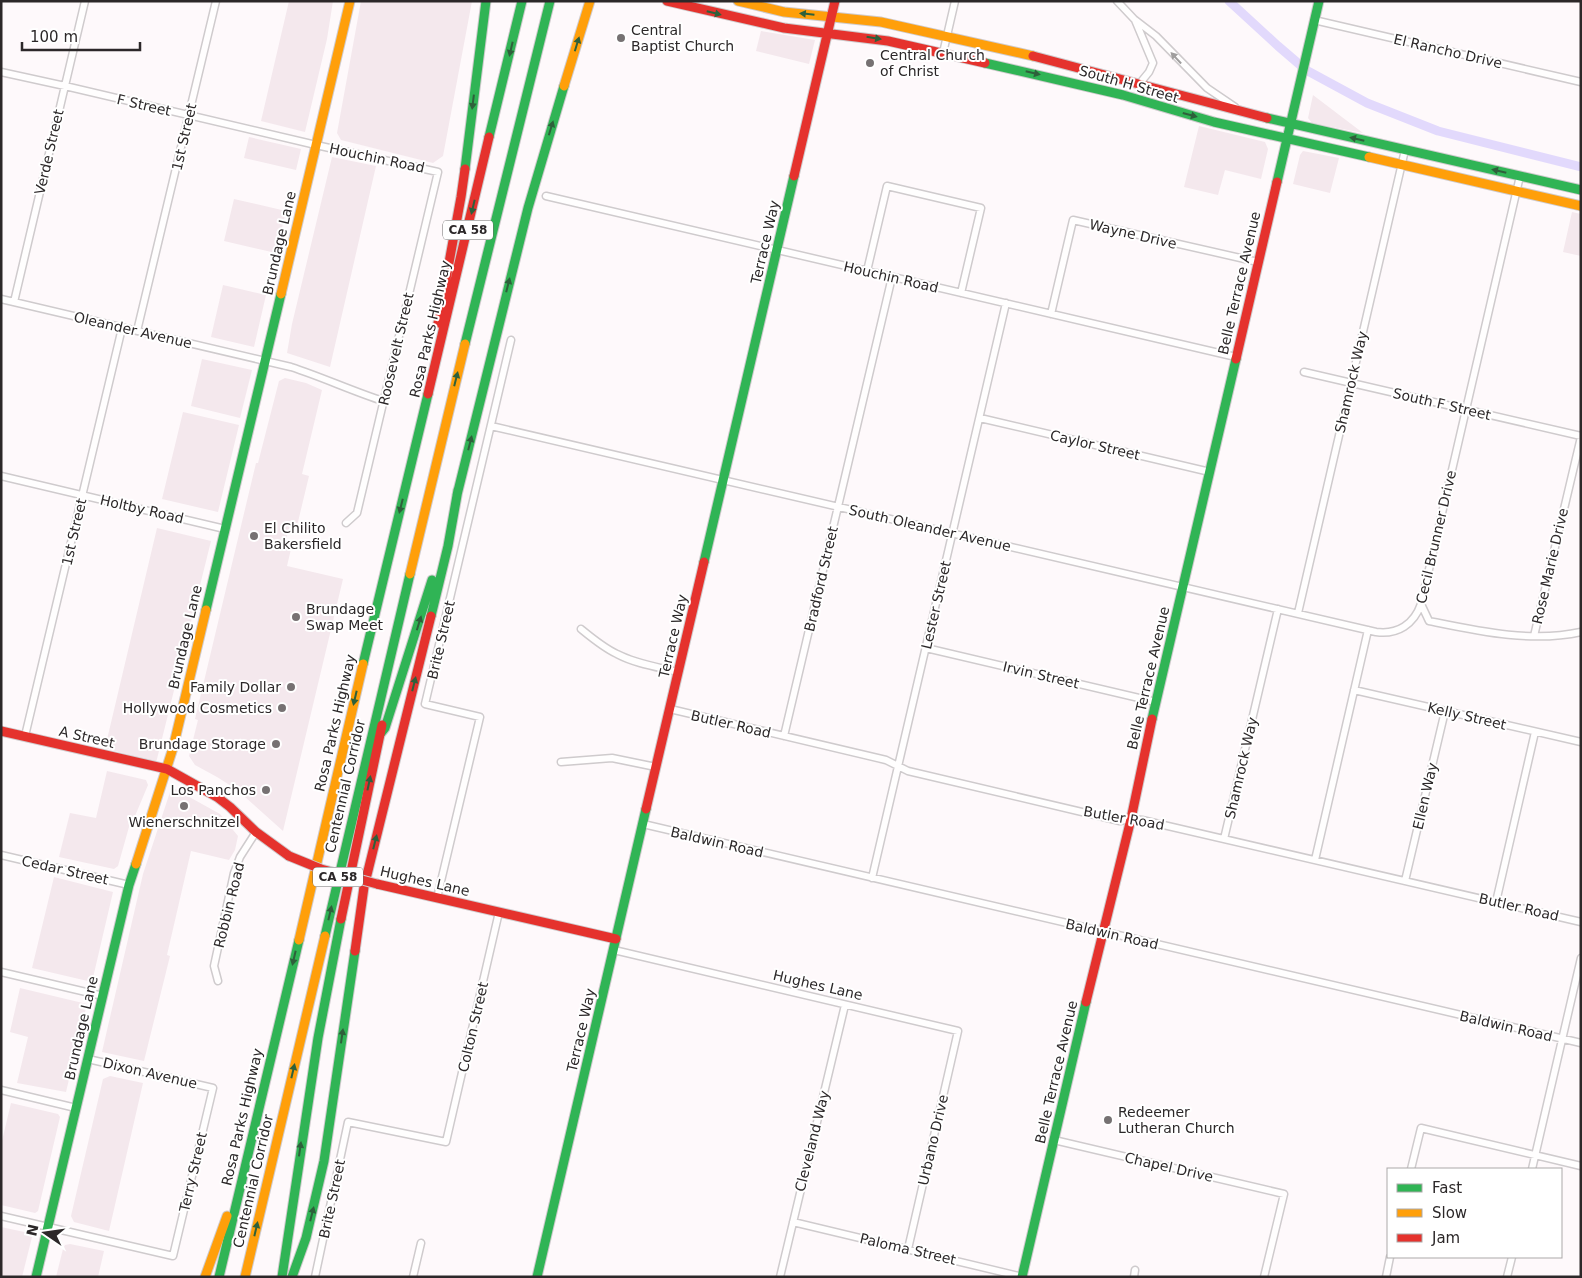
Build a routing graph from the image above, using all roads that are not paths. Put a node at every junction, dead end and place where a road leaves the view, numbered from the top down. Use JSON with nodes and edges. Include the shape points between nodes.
{"nodes":[{"id":1,"x":85,"y":1,"type":"edge"},
{"id":2,"x":216,"y":1,"type":"edge"},
{"id":3,"x":350,"y":1,"type":"edge"},
{"id":4,"x":486,"y":1,"type":"edge"},
{"id":5,"x":522,"y":1,"type":"edge"},
{"id":6,"x":550,"y":1,"type":"edge"},
{"id":7,"x":590,"y":1,"type":"edge"},
{"id":8,"x":666,"y":1,"type":"edge"},
{"id":9,"x":738,"y":1,"type":"edge"},
{"id":10,"x":835,"y":1,"type":"edge"},
{"id":11,"x":955,"y":1,"type":"edge"},
{"id":12,"x":1117,"y":1,"type":"edge"},
{"id":13,"x":1319,"y":1,"type":"edge"},
{"id":14,"x":831,"y":17,"type":"junction"},
{"id":15,"x":1134,"y":19,"type":"junction"},
{"id":16,"x":1314,"y":20,"type":"junction"},
{"id":17,"x":828,"y":32,"type":"junction"},
{"id":18,"x":946,"y":36,"type":"junction"},
{"id":19,"x":943,"y":53,"type":"junction"},
{"id":20,"x":1,"y":72,"type":"edge"},
{"id":21,"x":1581,"y":82,"type":"edge"},
{"id":22,"x":1140,"y":83,"type":"junction"},
{"id":23,"x":65,"y":86,"type":"junction"},
{"id":24,"x":1241,"y":111,"type":"junction"},
{"id":25,"x":189,"y":115,"type":"junction"},
{"id":26,"x":1291,"y":124,"type":"junction"},
{"id":27,"x":1287,"y":139,"type":"junction"},
{"id":28,"x":316,"y":145,"type":"junction"},
{"id":29,"x":1404,"y":150,"type":"junction"},
{"id":30,"x":1402,"y":165,"type":"junction"},
{"id":31,"x":438,"y":172,"type":"joint"},
{"id":32,"x":1520,"y":176,"type":"junction"},
{"id":33,"x":1581,"y":190,"type":"edge"},
{"id":34,"x":1517,"y":192,"type":"junction"},
{"id":35,"x":546,"y":196,"type":"dead end"},
{"id":36,"x":1581,"y":206,"type":"edge"},
{"id":37,"x":777,"y":250,"type":"junction"},
{"id":38,"x":1258,"y":262,"type":"junction"},
{"id":39,"x":867,"y":271,"type":"junction"},
{"id":40,"x":892,"y":277,"type":"junction"},
{"id":41,"x":961,"y":293,"type":"junction"},
{"id":42,"x":1,"y":299,"type":"edge"},
{"id":43,"x":14,"y":302,"type":"junction"},
{"id":44,"x":1006,"y":303,"type":"junction"},
{"id":45,"x":1051,"y":314,"type":"junction"},
{"id":46,"x":122,"y":328,"type":"junction"},
{"id":47,"x":137,"y":331,"type":"junction"},
{"id":48,"x":511,"y":340,"type":"dead end"},
{"id":49,"x":1236,"y":357,"type":"junction"},
{"id":50,"x":265,"y":361,"type":"junction"},
{"id":51,"x":1304,"y":372,"type":"dead end"},
{"id":52,"x":1351,"y":383,"type":"junction"},
{"id":53,"x":383,"y":401,"type":"junction"},
{"id":54,"x":1466,"y":410,"type":"junction"},
{"id":55,"x":980,"y":418,"type":"junction"},
{"id":56,"x":491,"y":426,"type":"junction"},
{"id":57,"x":1581,"y":437,"type":"edge"},
{"id":58,"x":413,"y":458,"type":"junction"},
{"id":59,"x":1210,"y":472,"type":"junction"},
{"id":60,"x":1,"y":476,"type":"edge"},
{"id":61,"x":432,"y":478,"type":"junction"},
{"id":62,"x":723,"y":480,"type":"junction"},
{"id":63,"x":458,"y":490,"type":"junction"},
{"id":64,"x":82,"y":495,"type":"junction"},
{"id":65,"x":838,"y":506,"type":"junction"},
{"id":66,"x":346,"y":523,"type":"dead end"},
{"id":67,"x":225,"y":529,"type":"junction"},
{"id":68,"x":953,"y":533,"type":"junction"},
{"id":69,"x":1183,"y":587,"type":"junction"},
{"id":70,"x":1421,"y":604,"type":"junction"},
{"id":71,"x":1278,"y":609,"type":"junction"},
{"id":72,"x":1298,"y":613,"type":"junction"},
{"id":73,"x":581,"y":629,"type":"dead end"},
{"id":74,"x":1368,"y":630,"type":"junction"},
{"id":75,"x":1581,"y":632,"type":"edge"},
{"id":76,"x":1534,"y":636,"type":"junction"},
{"id":77,"x":926,"y":648,"type":"junction"},
{"id":78,"x":678,"y":672,"type":"junction"},
{"id":79,"x":1354,"y":690,"type":"junction"},
{"id":80,"x":1156,"y":702,"type":"junction"},
{"id":81,"x":670,"y":710,"type":"junction"},
{"id":82,"x":1445,"y":711,"type":"junction"},
{"id":83,"x":1,"y":730,"type":"edge"},
{"id":84,"x":1535,"y":732,"type":"junction"},
{"id":85,"x":380,"y":735,"type":"junction"},
{"id":86,"x":25,"y":736,"type":"junction"},
{"id":87,"x":784,"y":736,"type":"junction"},
{"id":88,"x":1581,"y":742,"type":"edge"},
{"id":89,"x":561,"y":762,"type":"dead end"},
{"id":90,"x":899,"y":766,"type":"junction"},
{"id":91,"x":656,"y":767,"type":"junction"},
{"id":92,"x":167,"y":770,"type":"junction"},
{"id":93,"x":1131,"y":819,"type":"junction"},
{"id":94,"x":643,"y":824,"type":"junction"},
{"id":95,"x":256,"y":832,"type":"junction"},
{"id":96,"x":1224,"y":839,"type":"junction"},
{"id":97,"x":1,"y":855,"type":"edge"},
{"id":98,"x":1315,"y":860,"type":"junction"},
{"id":99,"x":872,"y":878,"type":"junction"},
{"id":100,"x":1405,"y":881,"type":"junction"},
{"id":101,"x":129,"y":885,"type":"junction"},
{"id":102,"x":437,"y":898,"type":"junction"},
{"id":103,"x":1496,"y":902,"type":"junction"},
{"id":104,"x":500,"y":912,"type":"junction"},
{"id":105,"x":1581,"y":922,"type":"edge"},
{"id":106,"x":1102,"y":932,"type":"junction"},
{"id":107,"x":616,"y":940,"type":"junction"},
{"id":108,"x":614,"y":950,"type":"junction"},
{"id":109,"x":1581,"y":958,"type":"edge"},
{"id":110,"x":1,"y":972,"type":"edge"},
{"id":111,"x":218,"y":981,"type":"dead end"},
{"id":112,"x":103,"y":996,"type":"junction"},
{"id":113,"x":845,"y":1005,"type":"junction"},
{"id":114,"x":958,"y":1031,"type":"joint"},
{"id":115,"x":1562,"y":1039,"type":"junction"},
{"id":116,"x":1581,"y":1043,"type":"edge"},
{"id":117,"x":88,"y":1059,"type":"junction"},
{"id":118,"x":213,"y":1088,"type":"joint"},
{"id":119,"x":1,"y":1090,"type":"edge"},
{"id":120,"x":76,"y":1108,"type":"junction"},
{"id":121,"x":348,"y":1122,"type":"joint"},
{"id":122,"x":1054,"y":1140,"type":"junction"},
{"id":123,"x":1535,"y":1154,"type":"junction"},
{"id":124,"x":247,"y":1160,"type":"junction"},
{"id":125,"x":1581,"y":1166,"type":"edge"},
{"id":126,"x":1411,"y":1168,"type":"edge"},
{"id":127,"x":1532,"y":1168,"type":"edge"},
{"id":128,"x":1,"y":1216,"type":"edge"},
{"id":129,"x":793,"y":1222,"type":"junction"},
{"id":130,"x":48,"y":1227,"type":"junction"},
{"id":131,"x":421,"y":1243,"type":"dead end"},
{"id":132,"x":908,"y":1249,"type":"junction"},
{"id":133,"x":1390,"y":1258,"type":"edge"},
{"id":134,"x":1512,"y":1258,"type":"edge"},
{"id":135,"x":36,"y":1277,"type":"edge"},
{"id":136,"x":205,"y":1277,"type":"edge"},
{"id":137,"x":219,"y":1277,"type":"edge"},
{"id":138,"x":244,"y":1277,"type":"edge"},
{"id":139,"x":282,"y":1277,"type":"edge"},
{"id":140,"x":292,"y":1277,"type":"edge"},
{"id":141,"x":314,"y":1277,"type":"edge"},
{"id":142,"x":413,"y":1277,"type":"edge"},
{"id":143,"x":537,"y":1277,"type":"edge"},
{"id":144,"x":780,"y":1277,"type":"edge"},
{"id":145,"x":1022,"y":1277,"type":"edge"},
{"id":146,"x":1264,"y":1277,"type":"edge"},
{"id":147,"x":1386,"y":1277,"type":"edge"},
{"id":148,"x":1507,"y":1277,"type":"edge"}],
"edges":[{"from":1,"to":23,"type":"street","name":"Verde Street"},
{"from":2,"to":25,"type":"street","name":"1st Street"},
{"from":3,"to":28,"type":"main road","name":"Brundage Lane"},
{"from":4,"to":58,"type":"main road","one_way":true,"via":[[461,196]]},
{"from":5,"to":58,"type":"main road","name":"Rosa Parks Highway","number":"CA 58","one_way":true},
{"from":61,"to":6,"type":"main road","number":"CA 58","one_way":true},
{"from":63,"to":7,"type":"main road","one_way":true,"via":[[528,208]]},
{"from":8,"to":17,"type":"main road","name":"South H Street","one_way":true,"via":[[784,28]]},
{"from":14,"to":9,"type":"main road","name":"South H Street","one_way":true,"via":[[784,12]]},
{"from":10,"to":14,"type":"main road","name":"Terrace Way"},
{"from":11,"to":18,"type":"street"},
{"from":12,"to":15,"type":"street"},
{"from":13,"to":16,"type":"main road","name":"Belle Terrace Avenue"},
{"from":14,"to":17,"type":"main road","name":"Terrace Way"},
{"from":14,"to":18,"type":"main road","name":"South H Street","via":[[881,22]]},
{"from":15,"to":22,"type":"street","via":[[1154,63]]},
{"from":24,"to":15,"type":"street","one_way":true,"via":[[1207,88],[1156,36]]},
{"from":16,"to":21,"type":"street","name":"El Rancho Drive"},
{"from":16,"to":26,"type":"main road","name":"Belle Terrace Avenue"},
{"from":17,"to":19,"type":"main road","name":"South H Street","one_way":true},
{"from":17,"to":37,"type":"main road","name":"Terrace Way"},
{"from":18,"to":19,"type":"street"},
{"from":18,"to":22,"type":"main road","name":"South H Street"},
{"from":19,"to":27,"type":"main road","name":"South H Street","one_way":true,"via":[[1078,83]]},
{"from":20,"to":23,"type":"street","name":"F Street"},
{"from":22,"to":24,"type":"main road","name":"South H Street"},
{"from":23,"to":25,"type":"street","name":"F Street"},
{"from":23,"to":43,"type":"street","name":"Verde Street"},
{"from":24,"to":26,"type":"main road","name":"South H Street"},
{"from":25,"to":28,"type":"street","name":"F Street"},
{"from":25,"to":47,"type":"street","name":"1st Street"},
{"from":26,"to":27,"type":"main road","name":"Belle Terrace Avenue"},
{"from":29,"to":26,"type":"main road","name":"South H Street","one_way":true},
{"from":27,"to":30,"type":"main road","name":"South H Street"},
{"from":27,"to":38,"type":"main road","name":"Belle Terrace Avenue"},
{"from":28,"to":31,"type":"street","name":"Houchin Road"},
{"from":28,"to":50,"type":"main road","name":"Brundage Lane"},
{"from":29,"to":30,"type":"street","name":"Shamrock Way"},
{"from":32,"to":29,"type":"main road","name":"South H Street","one_way":true},
{"from":30,"to":34,"type":"main road","name":"South H Street"},
{"from":30,"to":52,"type":"street","name":"Shamrock Way"},
{"from":31,"to":53,"type":"street","name":"Roosevelt Street"},
{"from":32,"to":33,"type":"main road","name":"South H Street"},
{"from":32,"to":34,"type":"street","name":"Cecil Brunner Drive"},
{"from":34,"to":36,"type":"main road","name":"South H Street"},
{"from":34,"to":54,"type":"street","name":"Cecil Brunner Drive"},
{"from":35,"to":37,"type":"street","name":"Houchin Road"},
{"from":37,"to":39,"type":"street","name":"Houchin Road"},
{"from":37,"to":62,"type":"main road","name":"Terrace Way"},
{"from":38,"to":45,"type":"street","name":"Wayne Drive","via":[[1073,220]]},
{"from":38,"to":49,"type":"main road","name":"Belle Terrace Avenue"},
{"from":39,"to":40,"type":"street","name":"Houchin Road"},
{"from":39,"to":41,"type":"street","via":[[887,186],[981,208]]},
{"from":40,"to":41,"type":"street","name":"Houchin Road"},
{"from":40,"to":65,"type":"street","name":"Bradford Street"},
{"from":41,"to":44,"type":"street","name":"Houchin Road"},
{"from":42,"to":43,"type":"street","name":"Oleander Avenue"},
{"from":43,"to":46,"type":"street","name":"Oleander Avenue"},
{"from":44,"to":45,"type":"street","name":"Houchin Road"},
{"from":44,"to":55,"type":"street","name":"Lester Street"},
{"from":45,"to":49,"type":"street","name":"Houchin Road"},
{"from":46,"to":47,"type":"street","name":"Oleander Avenue"},
{"from":46,"to":64,"type":"street","name":"1st Street"},
{"from":47,"to":50,"type":"street","name":"Oleander Avenue"},
{"from":48,"to":56,"type":"street","name":"Brite Street"},
{"from":49,"to":59,"type":"main road","name":"Belle Terrace Avenue"},
{"from":50,"to":53,"type":"street","via":[[312,374]]},
{"from":50,"to":67,"type":"main road","name":"Brundage Lane"},
{"from":51,"to":52,"type":"street","name":"South F Street"},
{"from":52,"to":54,"type":"street","name":"South F Street"},
{"from":52,"to":72,"type":"street","name":"Shamrock Way"},
{"from":53,"to":66,"type":"street","name":"Roosevelt Street","via":[[357,513]]},
{"from":54,"to":57,"type":"street","name":"South F Street"},
{"from":54,"to":70,"type":"street","name":"Cecil Brunner Drive"},
{"from":55,"to":59,"type":"street","name":"Caylor Street"},
{"from":55,"to":68,"type":"street","name":"Lester Street"},
{"from":56,"to":62,"type":"street","name":"South Oleander Avenue"},
{"from":56,"to":102,"type":"street","name":"Brite Street","via":[[425,704],[480,717]]},
{"from":57,"to":76,"type":"street","name":"Rose Marie Drive"},
{"from":58,"to":124,"type":"main road","name":"Rosa Parks Highway","number":"CA 58","one_way":true},
{"from":59,"to":69,"type":"main road","name":"Belle Terrace Avenue"},
{"from":60,"to":64,"type":"street","name":"Holtby Road"},
{"from":61,"to":85,"type":"main road"},
{"from":138,"to":61,"type":"main road","name":"Centennial Corridor","number":"CA 58","one_way":true},
{"from":62,"to":65,"type":"street","name":"South Oleander Avenue"},
{"from":62,"to":78,"type":"main road","name":"Terrace Way"},
{"from":85,"to":63,"type":"main road","one_way":true,"via":[[410,651]]},
{"from":140,"to":63,"type":"main road","one_way":true,"via":[[308,1229],[324,1161],[364,887],[448,546]]},
{"from":64,"to":67,"type":"street","name":"Holtby Road"},
{"from":64,"to":86,"type":"street","name":"1st Street"},
{"from":65,"to":68,"type":"street","name":"South Oleander Avenue"},
{"from":65,"to":87,"type":"street","name":"Bradford Street"},
{"from":67,"to":92,"type":"main road","name":"Brundage Lane"},
{"from":68,"to":69,"type":"street","name":"South Oleander Avenue"},
{"from":68,"to":77,"type":"street","name":"Lester Street"},
{"from":69,"to":71,"type":"street","name":"South Oleander Avenue"},
{"from":69,"to":80,"type":"main road","name":"Belle Terrace Avenue"},
{"from":70,"to":74,"type":"street","name":"Cecil Brunner Drive","via":[[1414,618],[1401,629],[1382,633]]},
{"from":70,"to":76,"type":"street","via":[[1429,621],[1495,633]]},
{"from":71,"to":72,"type":"street","name":"South Oleander Avenue"},
{"from":71,"to":96,"type":"street","name":"Shamrock Way"},
{"from":72,"to":74,"type":"street","name":"South Oleander Avenue"},
{"from":73,"to":78,"type":"street","via":[[617,655]]},
{"from":74,"to":79,"type":"street"},
{"from":75,"to":76,"type":"street"},
{"from":77,"to":80,"type":"street","name":"Irvin Street"},
{"from":77,"to":90,"type":"street","name":"Lester Street"},
{"from":78,"to":81,"type":"main road","name":"Terrace Way"},
{"from":79,"to":82,"type":"street","name":"Kelly Street"},
{"from":79,"to":98,"type":"street"},
{"from":80,"to":93,"type":"main road","name":"Belle Terrace Avenue"},
{"from":81,"to":87,"type":"street","name":"Butler Road"},
{"from":81,"to":91,"type":"main road","name":"Terrace Way"},
{"from":82,"to":84,"type":"street","name":"Kelly Street"},
{"from":82,"to":100,"type":"street","name":"Ellen Way"},
{"from":83,"to":86,"type":"main road","name":"A Street"},
{"from":84,"to":88,"type":"street","name":"Kelly Street"},
{"from":84,"to":103,"type":"street"},
{"from":139,"to":85,"type":"main road","one_way":true,"via":[[327,987]]},
{"from":86,"to":92,"type":"main road","name":"A Street"},
{"from":87,"to":90,"type":"street","name":"Butler Road","via":[[886,760]]},
{"from":89,"to":91,"type":"street","via":[[612,758]]},
{"from":90,"to":93,"type":"street","name":"Butler Road","via":[[908,771],[1120,820]]},
{"from":90,"to":99,"type":"street","name":"Lester Street"},
{"from":91,"to":94,"type":"main road","name":"Terrace Way"},
{"from":92,"to":95,"type":"main road","name":"Hughes Lane","via":[[217,797]]},
{"from":92,"to":101,"type":"main road","name":"Brundage Lane"},
{"from":93,"to":96,"type":"street","name":"Butler Road"},
{"from":93,"to":106,"type":"main road","name":"Belle Terrace Avenue"},
{"from":94,"to":99,"type":"street","name":"Baldwin Road"},
{"from":94,"to":107,"type":"main road","name":"Terrace Way"},
{"from":95,"to":102,"type":"main road","name":"Hughes Lane","bridge":true,"via":[[306,865]]},
{"from":95,"to":111,"type":"street","name":"Robbin Road","via":[[234,873],[214,966]]},
{"from":96,"to":98,"type":"street","name":"Butler Road"},
{"from":97,"to":101,"type":"street","name":"Cedar Street"},
{"from":98,"to":100,"type":"street","name":"Butler Road"},
{"from":99,"to":106,"type":"street","name":"Baldwin Road"},
{"from":100,"to":103,"type":"street","name":"Butler Road"},
{"from":101,"to":112,"type":"main road","name":"Brundage Lane"},
{"from":102,"to":104,"type":"main road","name":"Hughes Lane"},
{"from":103,"to":105,"type":"street","name":"Butler Road"},
{"from":104,"to":107,"type":"main road","name":"Hughes Lane"},
{"from":104,"to":121,"type":"street","name":"Colton Street","via":[[446,1142]]},
{"from":106,"to":115,"type":"street","name":"Baldwin Road"},
{"from":106,"to":122,"type":"main road","name":"Belle Terrace Avenue"},
{"from":107,"to":108,"type":"main road","name":"Terrace Way"},
{"from":108,"to":113,"type":"street","name":"Hughes Lane"},
{"from":108,"to":143,"type":"main road","name":"Terrace Way"},
{"from":109,"to":115,"type":"street"},
{"from":110,"to":112,"type":"street"},
{"from":112,"to":117,"type":"main road","name":"Brundage Lane"},
{"from":113,"to":114,"type":"street","name":"Hughes Lane"},
{"from":113,"to":129,"type":"street","name":"Cleveland Way"},
{"from":114,"to":132,"type":"street","name":"Urbano Drive"},
{"from":115,"to":116,"type":"street","name":"Baldwin Road"},
{"from":115,"to":123,"type":"street"},
{"from":117,"to":118,"type":"street","name":"Dixon Avenue"},
{"from":117,"to":120,"type":"main road","name":"Brundage Lane"},
{"from":118,"to":130,"type":"street","name":"Terry Street","via":[[173,1256]]},
{"from":119,"to":120,"type":"street"},
{"from":120,"to":130,"type":"main road","name":"Brundage Lane"},
{"from":121,"to":141,"type":"street","name":"Brite Street"},
{"from":122,"to":145,"type":"main road","name":"Belle Terrace Avenue"},
{"from":122,"to":146,"type":"street","name":"Chapel Drive","via":[[1284,1194]]},
{"from":123,"to":125,"type":"street"},
{"from":123,"to":126,"type":"street","via":[[1421,1128]]},
{"from":123,"to":127,"type":"street"},
{"from":124,"to":136,"type":"main road"},
{"from":124,"to":137,"type":"main road","name":"Rosa Parks Highway","number":"CA 58"},
{"from":128,"to":130,"type":"street"},
{"from":129,"to":132,"type":"street","name":"Paloma Street"},
{"from":129,"to":144,"type":"street","name":"Cleveland Way"},
{"from":130,"to":135,"type":"main road","name":"Brundage Lane"},
{"from":131,"to":142,"type":"street"},
{"from":132,"to":145,"type":"street","name":"Paloma Street"},
{"from":133,"to":147,"type":"street"},
{"from":134,"to":148,"type":"street"}]}
